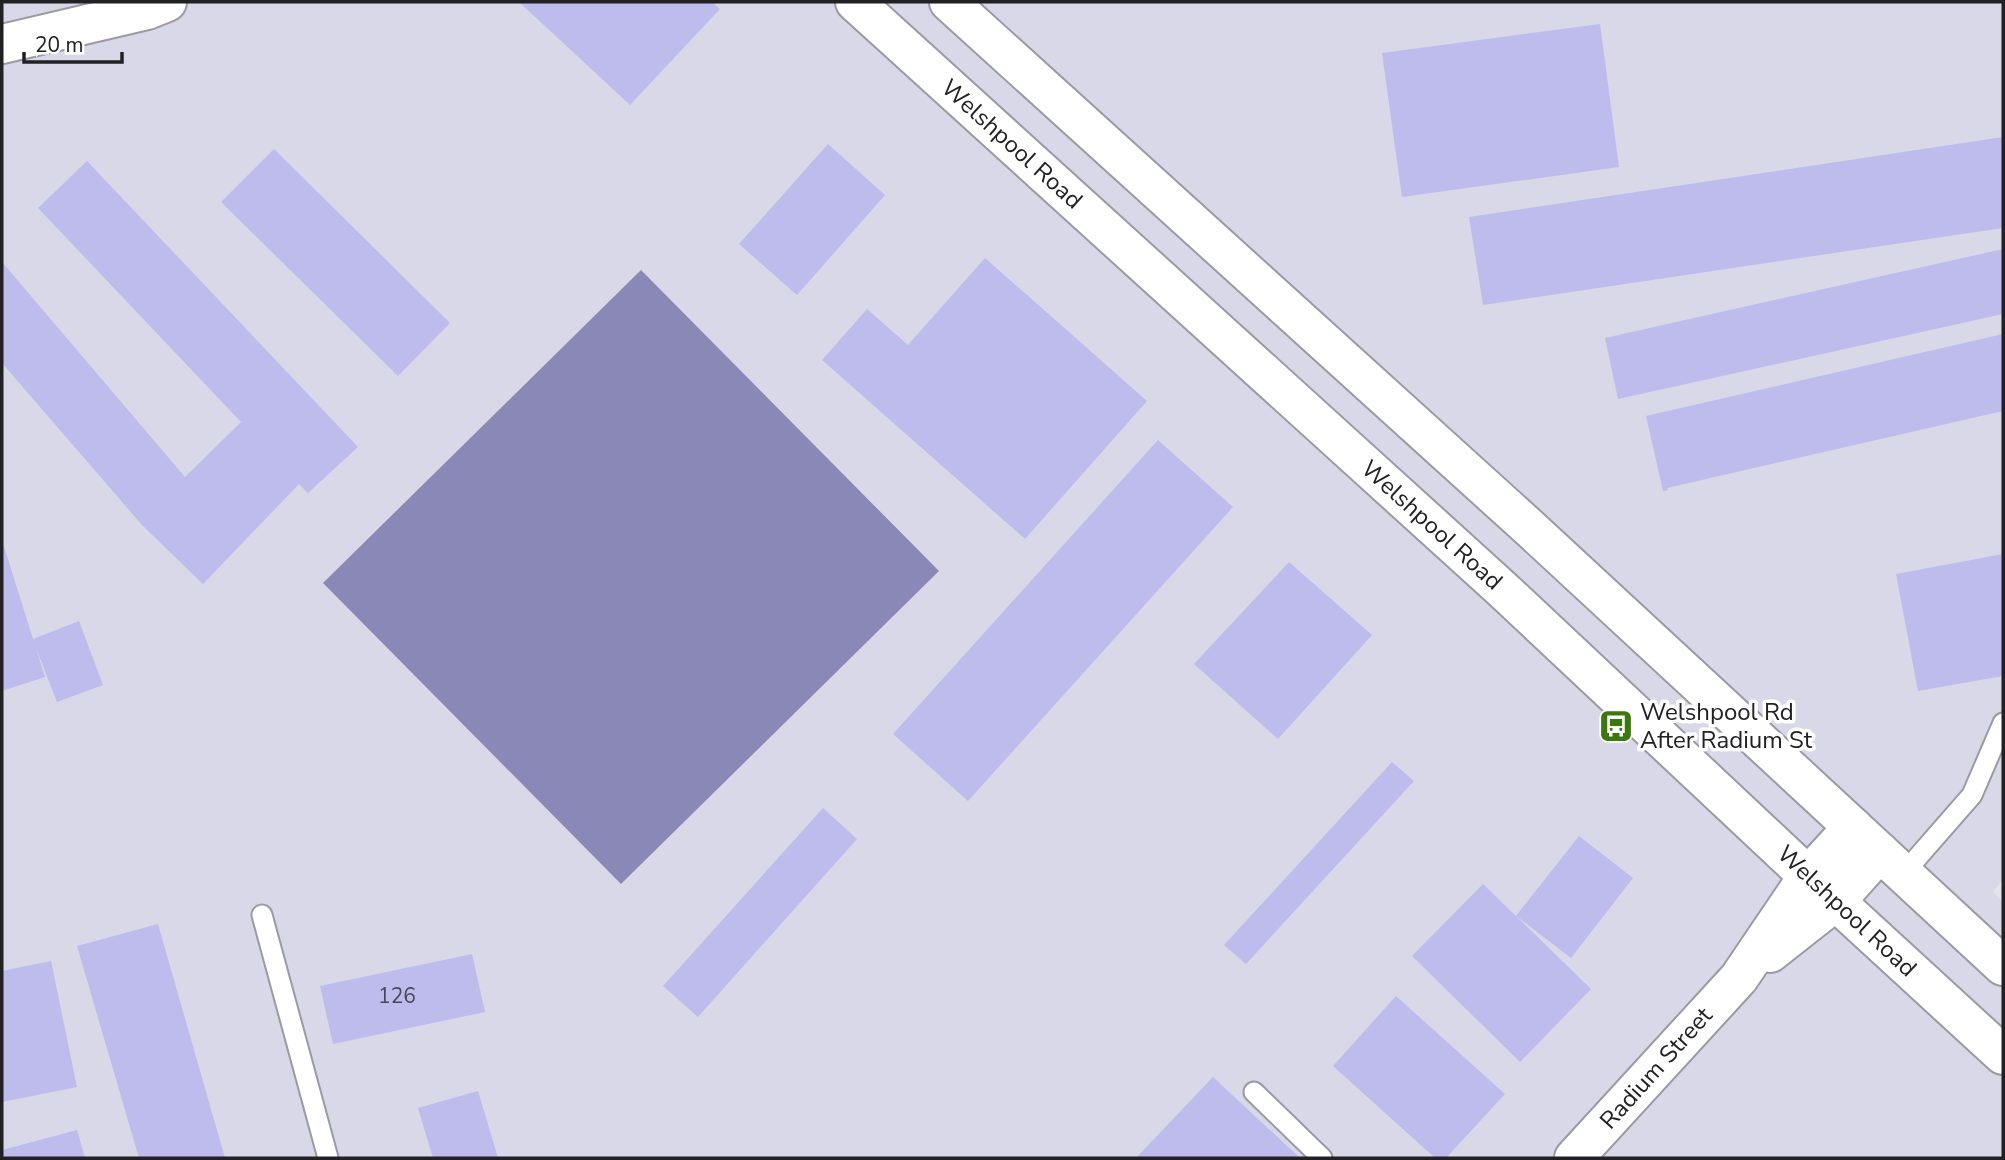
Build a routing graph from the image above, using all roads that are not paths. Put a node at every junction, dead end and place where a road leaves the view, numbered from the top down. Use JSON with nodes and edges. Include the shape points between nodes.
{"nodes":[{"id":1,"x":167,"y":2,"type":"edge"},
{"id":2,"x":855,"y":2,"type":"edge"},
{"id":3,"x":949,"y":2,"type":"edge"},
{"id":4,"x":2,"y":44,"type":"edge"},
{"id":5,"x":2003,"y":723,"type":"edge"},
{"id":6,"x":1879,"y":851,"type":"junction"},
{"id":7,"x":1822,"y":888,"type":"junction"},
{"id":8,"x":262,"y":915,"type":"dead end"},
{"id":9,"x":2003,"y":966,"type":"edge"},
{"id":10,"x":2003,"y":1055,"type":"edge"},
{"id":11,"x":1254,"y":1092,"type":"dead end"},
{"id":12,"x":328,"y":1158,"type":"edge"},
{"id":13,"x":1322,"y":1158,"type":"edge"},
{"id":14,"x":1574,"y":1158,"type":"edge"}],
"edges":[{"from":1,"to":4,"type":"main road"},
{"from":2,"to":7,"type":"main road","name":"Welshpool Road","via":[[1502,589]]},
{"from":3,"to":6,"type":"main road"},
{"from":5,"to":6,"type":"lane","via":[[1972,795]]},
{"from":6,"to":7,"type":"main road","name":"Radium Street"},
{"from":6,"to":9,"type":"main road"},
{"from":7,"to":10,"type":"main road","name":"Welshpool Road"},
{"from":7,"to":14,"type":"main road","name":"Radium Street"},
{"from":8,"to":12,"type":"lane"},
{"from":11,"to":13,"type":"lane"}]}
